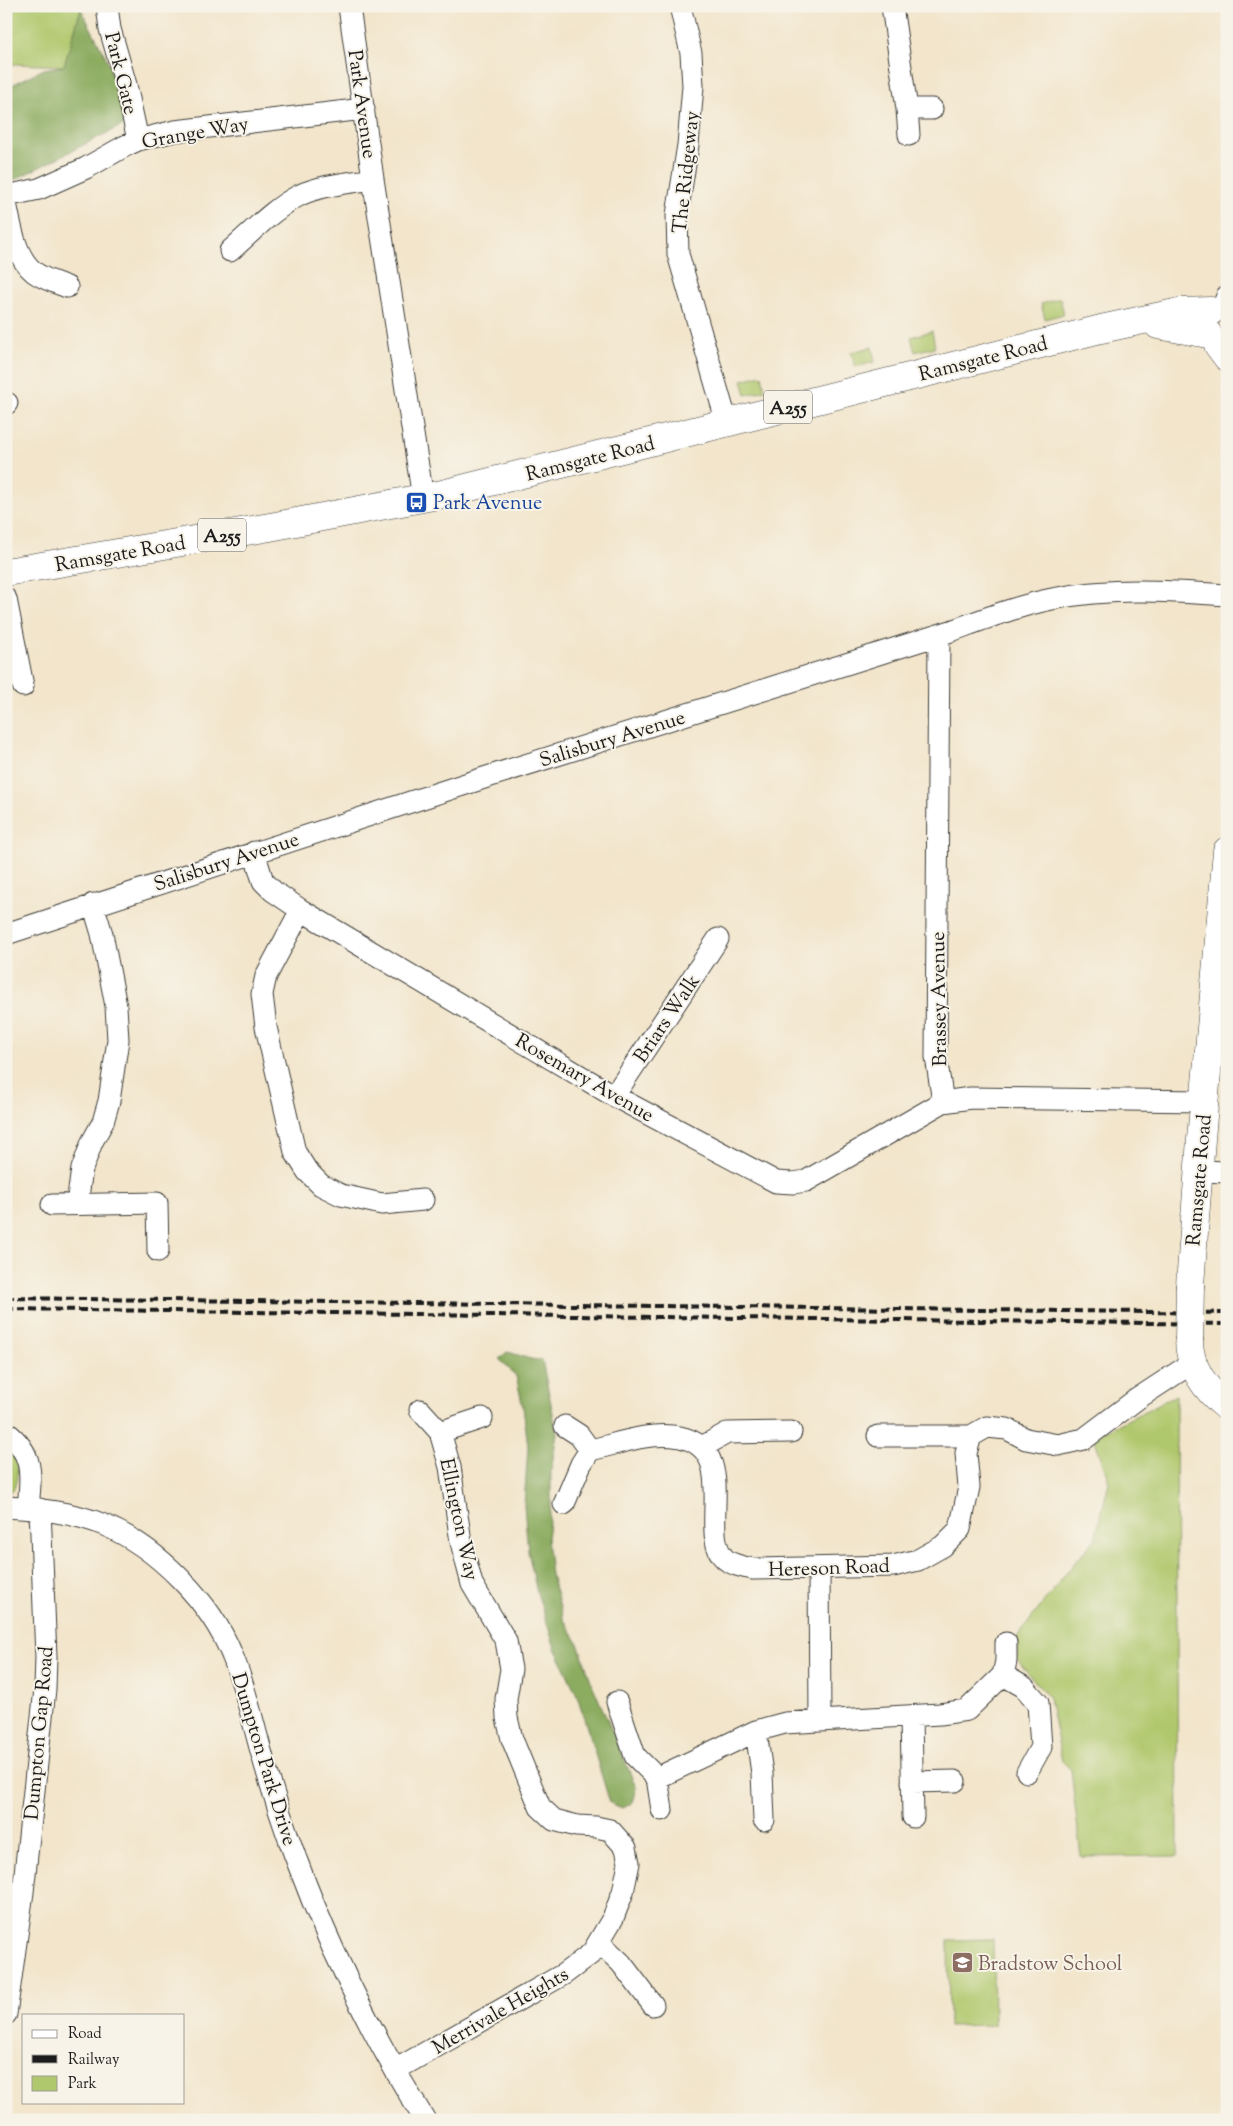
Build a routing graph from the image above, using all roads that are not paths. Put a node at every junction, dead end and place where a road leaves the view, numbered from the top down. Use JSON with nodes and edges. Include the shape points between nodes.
{"nodes":[{"id":1,"x":107,"y":6,"type":"edge"},
{"id":2,"x":350,"y":6,"type":"edge"},
{"id":3,"x":680,"y":6,"type":"edge"},
{"id":4,"x":892,"y":6,"type":"edge"},
{"id":5,"x":364,"y":109,"type":"junction"},
{"id":6,"x":907,"y":109,"type":"junction"},
{"id":7,"x":932,"y":109,"type":"dead end"},
{"id":8,"x":909,"y":135,"type":"dead end"},
{"id":9,"x":138,"y":140,"type":"junction"},
{"id":10,"x":373,"y":179,"type":"junction"},
{"id":11,"x":6,"y":196,"type":"edge"},
{"id":12,"x":6,"y":203,"type":"edge"},
{"id":13,"x":230,"y":251,"type":"dead end"},
{"id":14,"x":67,"y":288,"type":"dead end"},
{"id":15,"x":1221,"y":325,"type":"edge"},
{"id":16,"x":727,"y":423,"type":"junction"},
{"id":17,"x":423,"y":498,"type":"junction"},
{"id":18,"x":6,"y":572,"type":"edge"},
{"id":19,"x":1227,"y":595,"type":"edge"},
{"id":20,"x":6,"y":599,"type":"edge"},
{"id":21,"x":939,"y":635,"type":"junction"},
{"id":22,"x":23,"y":688,"type":"dead end"},
{"id":23,"x":1227,"y":851,"type":"edge"},
{"id":24,"x":254,"y":852,"type":"junction"},
{"id":25,"x":93,"y":904,"type":"junction"},
{"id":26,"x":301,"y":910,"type":"junction"},
{"id":27,"x":6,"y":934,"type":"edge"},
{"id":28,"x":718,"y":939,"type":"dead end"},
{"id":29,"x":1222,"y":961,"type":"edge"},
{"id":30,"x":614,"y":1096,"type":"junction"},
{"id":31,"x":1204,"y":1101,"type":"junction"},
{"id":32,"x":943,"y":1102,"type":"junction"},
{"id":33,"x":1198,"y":1171,"type":"junction"},
{"id":34,"x":1227,"y":1172,"type":"edge"},
{"id":35,"x":423,"y":1200,"type":"dead end"},
{"id":36,"x":77,"y":1204,"type":"junction"},
{"id":37,"x":52,"y":1205,"type":"dead end"},
{"id":38,"x":158,"y":1251,"type":"dead end"},
{"id":39,"x":1191,"y":1351,"type":"junction"},
{"id":40,"x":1227,"y":1407,"type":"edge"},
{"id":41,"x":420,"y":1410,"type":"dead end"},
{"id":42,"x":482,"y":1418,"type":"dead end"},
{"id":43,"x":565,"y":1426,"type":"dead end"},
{"id":44,"x":6,"y":1432,"type":"edge"},
{"id":45,"x":440,"y":1432,"type":"junction"},
{"id":46,"x":792,"y":1432,"type":"dead end"},
{"id":47,"x":878,"y":1436,"type":"dead end"},
{"id":48,"x":971,"y":1436,"type":"junction"},
{"id":49,"x":702,"y":1447,"type":"junction"},
{"id":50,"x":590,"y":1450,"type":"junction"},
{"id":51,"x":564,"y":1504,"type":"dead end"},
{"id":52,"x":6,"y":1507,"type":"edge"},
{"id":53,"x":34,"y":1509,"type":"junction"},
{"id":54,"x":819,"y":1568,"type":"junction"},
{"id":55,"x":1006,"y":1643,"type":"dead end"},
{"id":56,"x":1003,"y":1675,"type":"junction"},
{"id":57,"x":617,"y":1702,"type":"dead end"},
{"id":58,"x":911,"y":1716,"type":"junction"},
{"id":59,"x":820,"y":1721,"type":"junction"},
{"id":60,"x":756,"y":1731,"type":"junction"},
{"id":61,"x":1028,"y":1772,"type":"dead end"},
{"id":62,"x":657,"y":1778,"type":"junction"},
{"id":63,"x":955,"y":1781,"type":"dead end"},
{"id":64,"x":912,"y":1782,"type":"junction"},
{"id":65,"x":662,"y":1810,"type":"dead end"},
{"id":66,"x":912,"y":1817,"type":"dead end"},
{"id":67,"x":764,"y":1820,"type":"dead end"},
{"id":68,"x":629,"y":1863,"type":"joint"},
{"id":69,"x":15,"y":1891,"type":"edge"},
{"id":70,"x":600,"y":1942,"type":"junction"},
{"id":71,"x":652,"y":2005,"type":"dead end"},
{"id":72,"x":6,"y":2014,"type":"edge"},
{"id":73,"x":395,"y":2070,"type":"junction"},
{"id":74,"x":425,"y":2120,"type":"edge"}],
"edges":[{"from":1,"to":9,"type":"street","name":"Park Gate"},
{"from":2,"to":5,"type":"street","name":"Park Avenue"},
{"from":3,"to":16,"type":"street","name":"The Ridgeway","via":[[691,53],[693,86],[677,214],[678,254]]},
{"from":4,"to":6,"type":"street"},
{"from":5,"to":9,"type":"street","name":"Grange Way","via":[[175,131]]},
{"from":5,"to":10,"type":"street","name":"Park Avenue"},
{"from":6,"to":7,"type":"street"},
{"from":6,"to":8,"type":"street"},
{"from":9,"to":11,"type":"street","name":"Grange Way","via":[[39,189]]},
{"from":10,"to":13,"type":"street","via":[[302,194],[287,202]]},
{"from":10,"to":17,"type":"street","name":"Park Avenue"},
{"from":12,"to":14,"type":"street","via":[[22,260],[35,273]]},
{"from":15,"to":16,"type":"main road","name":"Ramsgate Road","number":"A255","via":[[1180,312]]},
{"from":16,"to":17,"type":"main road","name":"Ramsgate Road","number":"A255"},
{"from":17,"to":18,"type":"main road","name":"Ramsgate Road","number":"A255"},
{"from":19,"to":21,"type":"street","name":"Salisbury Avenue","via":[[1111,591],[1053,599],[1000,612]]},
{"from":20,"to":22,"type":"street"},
{"from":21,"to":24,"type":"street","name":"Salisbury Avenue"},
{"from":21,"to":32,"type":"street","name":"Brassey Avenue","via":[[936,1057]]},
{"from":23,"to":29,"type":"main road","name":"Ramsgate Road"},
{"from":24,"to":25,"type":"street","name":"Salisbury Avenue"},
{"from":24,"to":26,"type":"street","name":"Rosemary Avenue","via":[[263,881]]},
{"from":25,"to":27,"type":"street","name":"Salisbury Avenue"},
{"from":25,"to":36,"type":"street","via":[[116,1006],[118,1040],[109,1101],[82,1169]]},
{"from":26,"to":30,"type":"street","name":"Rosemary Avenue"},
{"from":26,"to":35,"type":"street","via":[[266,976],[262,994],[262,1009],[295,1152],[321,1185],[341,1195],[382,1204]]},
{"from":28,"to":30,"type":"street","name":"Briars Walk"},
{"from":29,"to":31,"type":"main road","name":"Ramsgate Road"},
{"from":30,"to":32,"type":"street","name":"Rosemary Avenue","via":[[776,1182],[793,1183],[806,1181]]},
{"from":31,"to":32,"type":"street","via":[[971,1098]]},
{"from":31,"to":33,"type":"main road","name":"Ramsgate Road"},
{"from":33,"to":34,"type":"street"},
{"from":33,"to":39,"type":"main road","name":"Ramsgate Road","bridge":true,"via":[[1190,1285]]},
{"from":36,"to":37,"type":"street"},
{"from":36,"to":38,"type":"street","via":[[157,1203]]},
{"from":39,"to":40,"type":"main road","via":[[1210,1393]]},
{"from":39,"to":48,"type":"street","via":[[1137,1399],[1084,1439],[1058,1445],[1026,1439],[1007,1428],[987,1427]]},
{"from":41,"to":45,"type":"street","name":"Ellington Way"},
{"from":42,"to":45,"type":"street","name":"Ellington Way"},
{"from":43,"to":50,"type":"street","via":[[579,1435]]},
{"from":44,"to":53,"type":"street","name":"Dumpton Gap Road","via":[[28,1458]]},
{"from":45,"to":68,"type":"street","name":"Ellington Way","via":[[450,1467],[461,1542],[472,1584],[506,1641],[511,1669],[506,1699],[507,1718],[512,1739],[540,1807],[554,1820],[610,1830],[626,1848]]},
{"from":46,"to":49,"type":"street","via":[[727,1434]]},
{"from":47,"to":48,"type":"street"},
{"from":48,"to":54,"type":"street","name":"Hereson Road","via":[[966,1453],[969,1487],[960,1529],[943,1546],[918,1560],[893,1566]]},
{"from":49,"to":50,"type":"street","via":[[680,1437],[643,1437]]},
{"from":49,"to":54,"type":"street","name":"Hereson Road","via":[[716,1480],[717,1547],[724,1558],[753,1569]]},
{"from":50,"to":51,"type":"street"},
{"from":52,"to":53,"type":"street","name":"Dumpton Park Drive"},
{"from":53,"to":69,"type":"street","name":"Dumpton Gap Road","via":[[44,1603],[46,1689]]},
{"from":53,"to":73,"type":"street","name":"Dumpton Park Drive","via":[[82,1518],[122,1534],[162,1562],[186,1584],[223,1634],[241,1677],[265,1767],[296,1858],[336,1954]]},
{"from":54,"to":59,"type":"street"},
{"from":55,"to":56,"type":"street"},
{"from":56,"to":58,"type":"street","via":[[966,1710]]},
{"from":56,"to":61,"type":"street","via":[[1024,1687],[1038,1703],[1041,1747]]},
{"from":57,"to":62,"type":"street","via":[[635,1756]]},
{"from":58,"to":59,"type":"street"},
{"from":58,"to":64,"type":"street"},
{"from":59,"to":60,"type":"street","via":[[785,1723]]},
{"from":60,"to":62,"type":"street"},
{"from":60,"to":67,"type":"street"},
{"from":62,"to":65,"type":"street"},
{"from":63,"to":64,"type":"street"},
{"from":64,"to":66,"type":"street"},
{"from":68,"to":70,"type":"street","name":"Merrivale Heights","via":[[623,1892]]},
{"from":69,"to":72,"type":"street","name":"Dumpton Gap Road"},
{"from":70,"to":71,"type":"street","via":[[621,1962]]},
{"from":70,"to":73,"type":"street","name":"Merrivale Heights","via":[[564,1974]]},
{"from":73,"to":74,"type":"street","name":"Dumpton Park Drive"}]}
